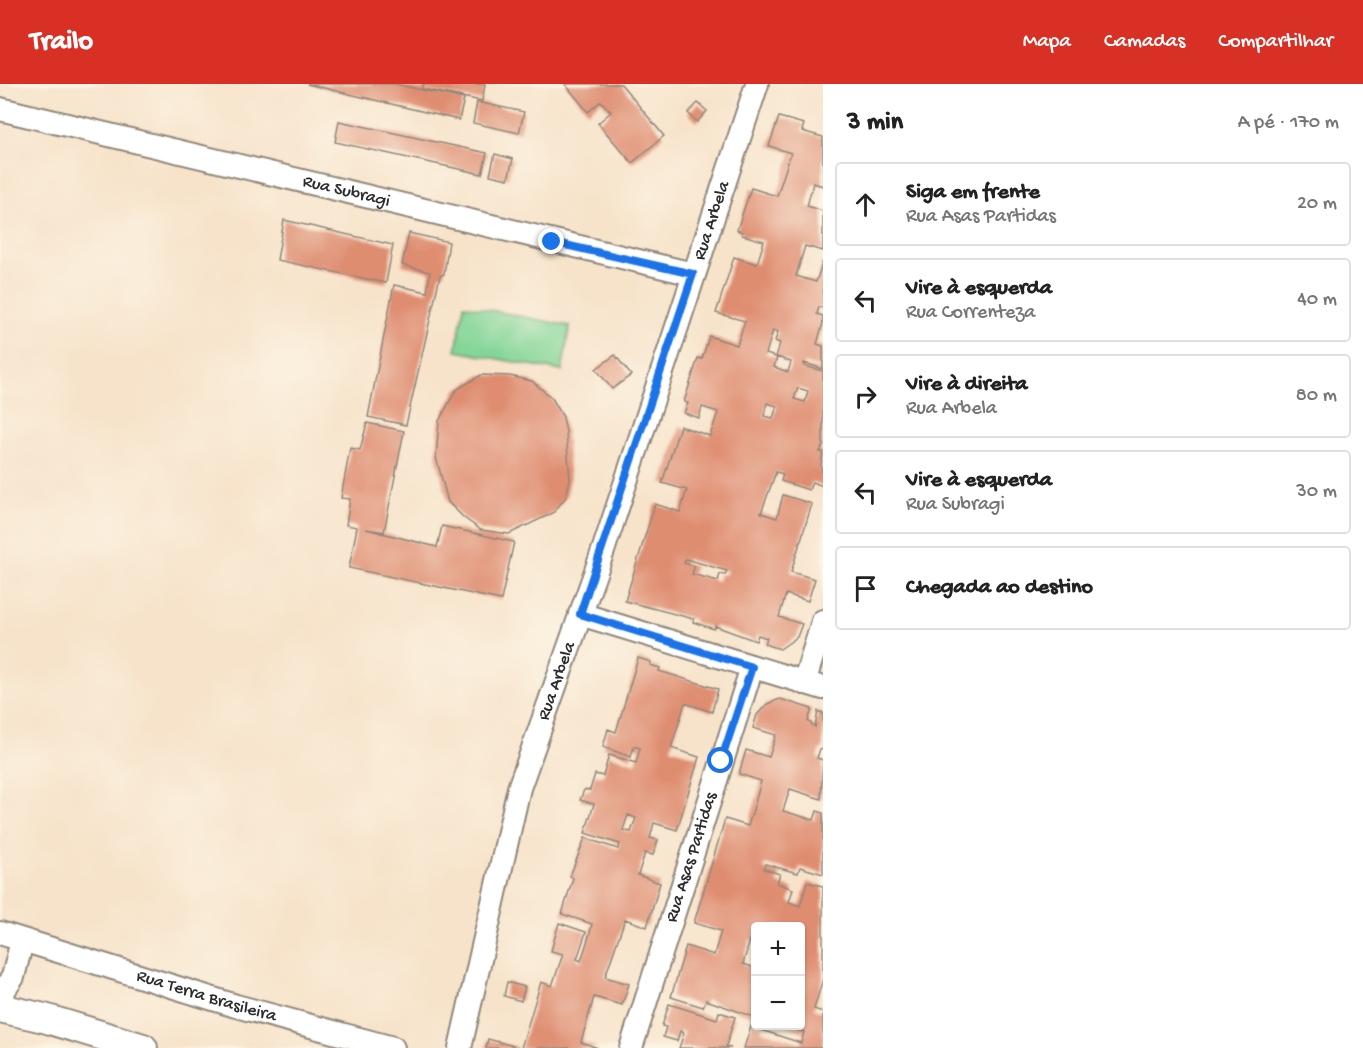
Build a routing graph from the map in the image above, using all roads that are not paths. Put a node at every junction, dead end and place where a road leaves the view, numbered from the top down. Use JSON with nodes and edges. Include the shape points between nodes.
{"nodes":[{"id":1,"x":757,"y":84,"type":"edge"},
{"id":2,"x":0,"y":109,"type":"edge"},
{"id":3,"x":693,"y":274,"type":"junction"},
{"id":4,"x":580,"y":614,"type":"junction"},
{"id":5,"x":823,"y":621,"type":"edge"},
{"id":6,"x":752,"y":667,"type":"junction"},
{"id":7,"x":813,"y":685,"type":"edge"},
{"id":8,"x":0,"y":933,"type":"edge"},
{"id":9,"x":22,"y":941,"type":"junction"},
{"id":10,"x":0,"y":996,"type":"edge"},
{"id":11,"x":0,"y":1008,"type":"edge"},
{"id":12,"x":143,"y":1048,"type":"edge"},
{"id":13,"x":393,"y":1048,"type":"edge"},
{"id":14,"x":460,"y":1048,"type":"edge"},
{"id":15,"x":631,"y":1048,"type":"edge"}],
"edges":[{"from":1,"to":3,"type":"street","name":"Rua Arbela"},
{"from":2,"to":3,"type":"street","name":"Rua Subragi"},
{"from":3,"to":4,"type":"street","name":"Rua Arbela"},
{"from":4,"to":6,"type":"street"},
{"from":4,"to":14,"type":"street","name":"Rua Arbela","via":[[519,788]]},
{"from":5,"to":7,"type":"street"},
{"from":6,"to":7,"type":"street"},
{"from":6,"to":15,"type":"street","name":"Rua Asas Partidas"},
{"from":8,"to":9,"type":"street","name":"Rua Terra Brasileira"},
{"from":9,"to":10,"type":"street","via":[[13,977]]},
{"from":9,"to":13,"type":"street","name":"Rua Terra Brasileira","via":[[236,1006]]},
{"from":11,"to":12,"type":"street"}]}
